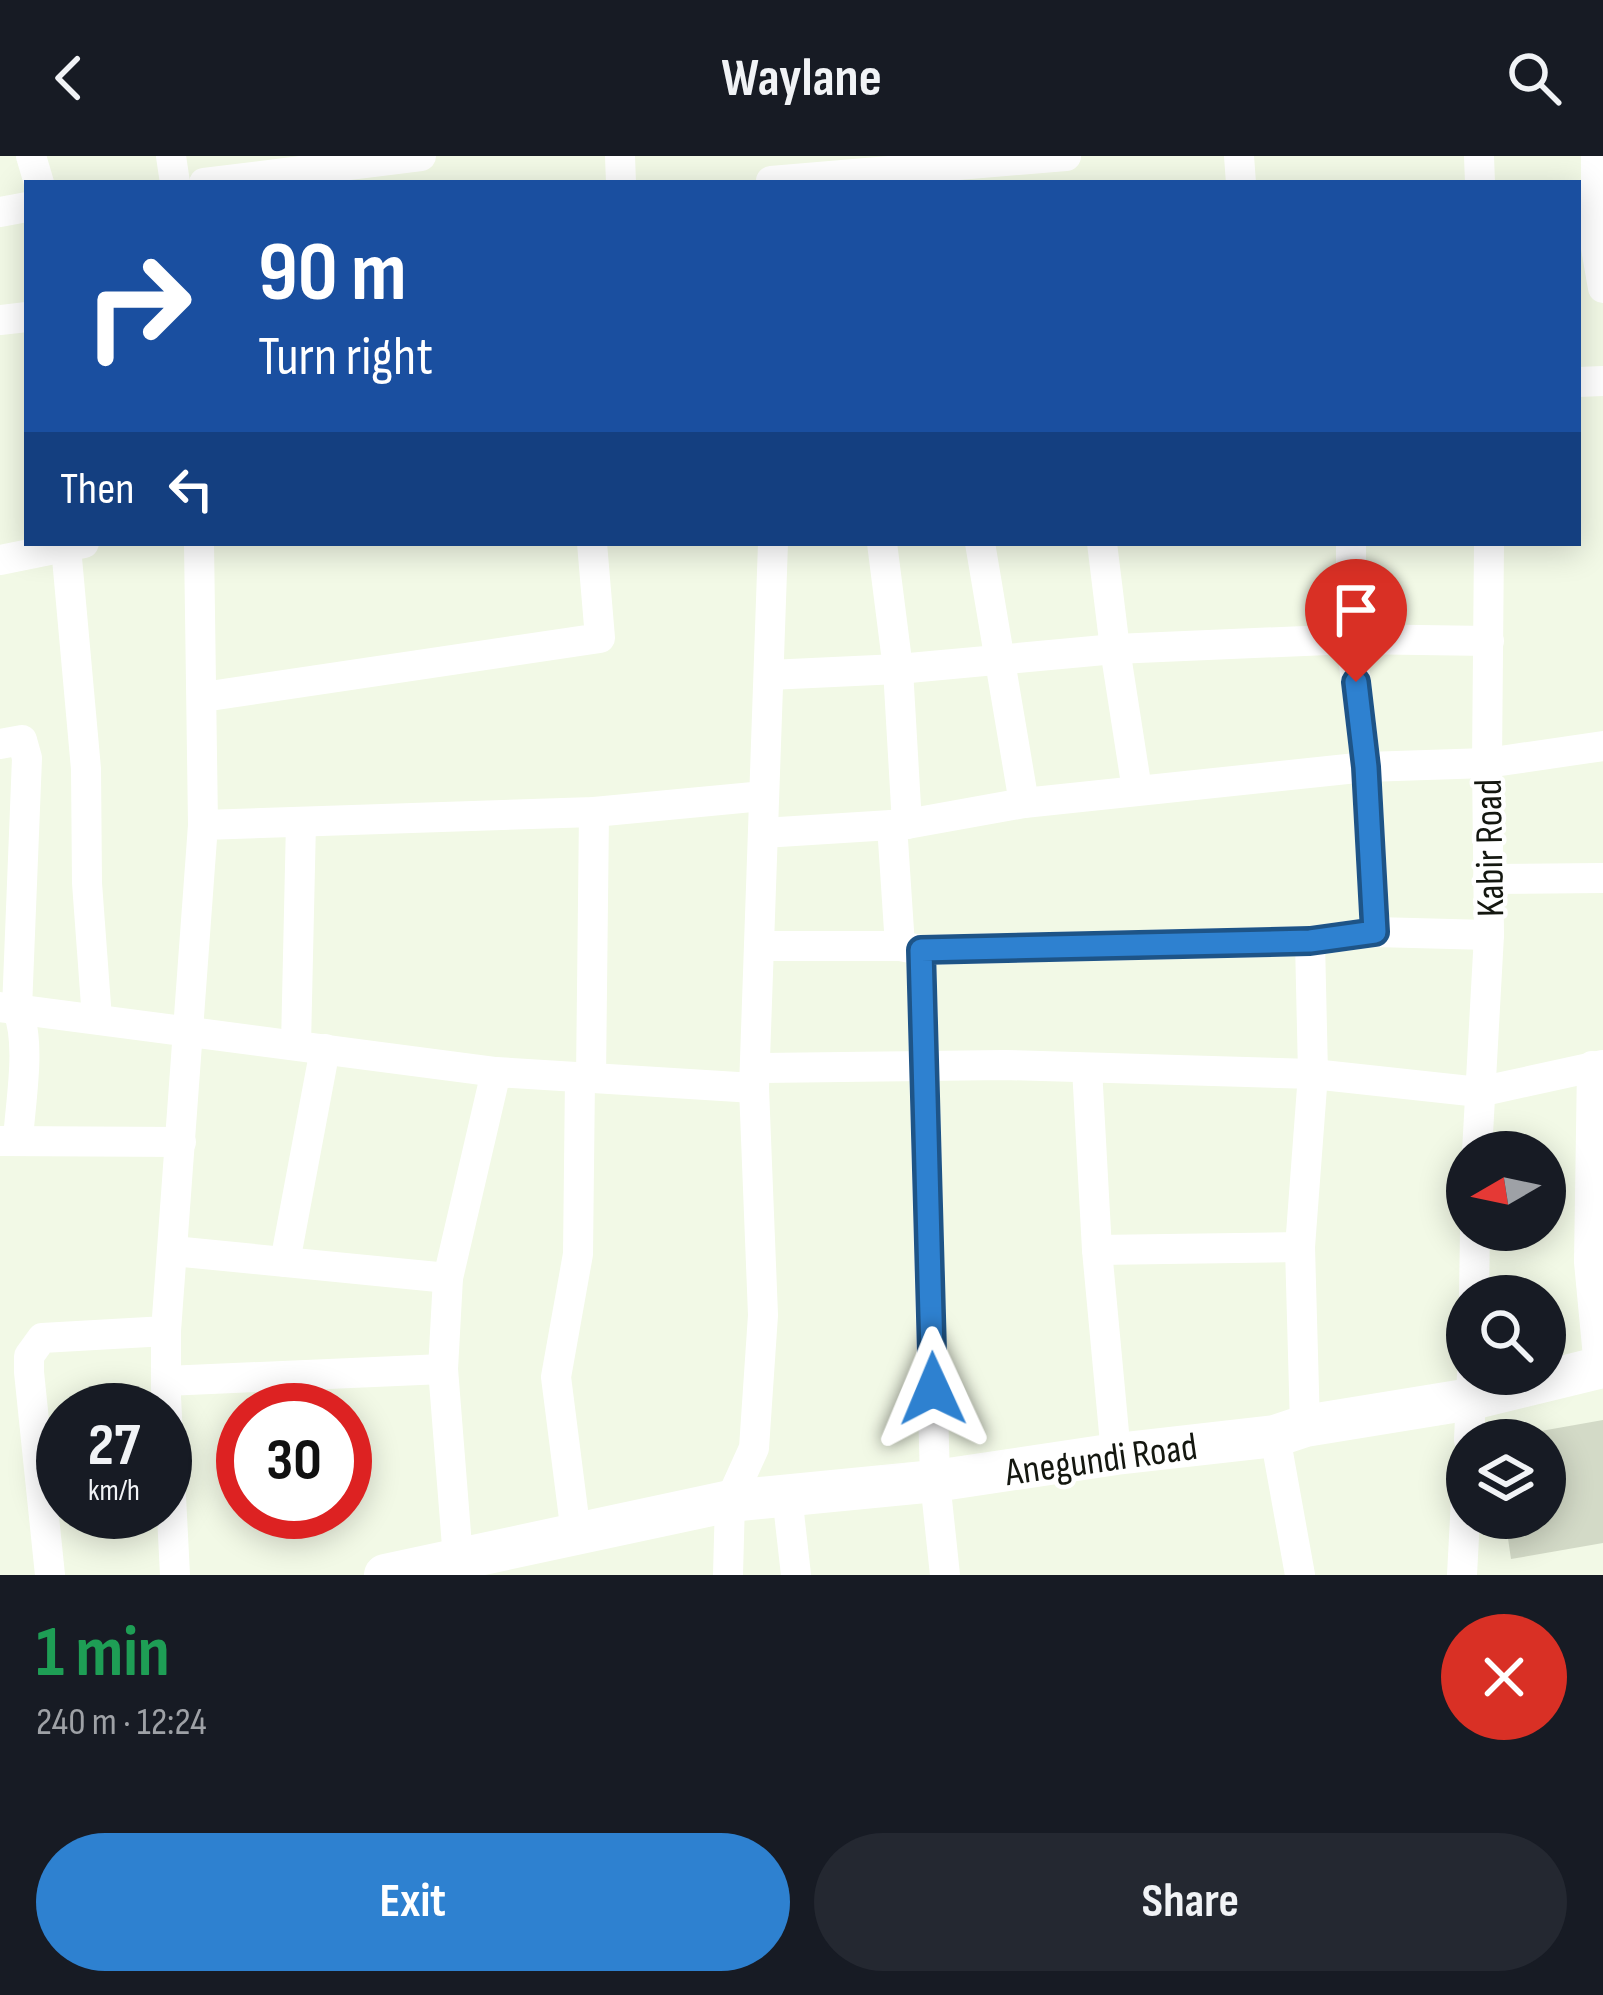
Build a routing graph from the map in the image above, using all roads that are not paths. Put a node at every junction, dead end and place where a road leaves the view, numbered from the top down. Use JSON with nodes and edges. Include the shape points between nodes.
{"nodes":[{"id":1,"x":421,"y":156,"type":"edge"},
{"id":2,"x":1066,"y":156,"type":"edge"},
{"id":3,"x":384,"y":158,"type":"edge"},
{"id":4,"x":880,"y":164,"type":"edge"},
{"id":5,"x":1598,"y":169,"type":"edge"},
{"id":6,"x":770,"y":173,"type":"edge"},
{"id":7,"x":327,"y":174,"type":"edge"},
{"id":8,"x":245,"y":180,"type":"edge"},
{"id":9,"x":1603,"y":288,"type":"edge"},
{"id":10,"x":70,"y":546,"type":"edge"},
{"id":11,"x":75,"y":546,"type":"edge"},
{"id":12,"x":200,"y":546,"type":"edge"},
{"id":13,"x":592,"y":546,"type":"edge"},
{"id":14,"x":773,"y":546,"type":"edge"},
{"id":15,"x":882,"y":546,"type":"edge"},
{"id":16,"x":981,"y":546,"type":"edge"},
{"id":17,"x":1102,"y":546,"type":"edge"},
{"id":18,"x":1351,"y":546,"type":"edge"},
{"id":19,"x":1489,"y":546,"type":"edge"},
{"id":20,"x":0,"y":560,"type":"edge"},
{"id":21,"x":1352,"y":639,"type":"junction"},
{"id":22,"x":1489,"y":641,"type":"junction"},
{"id":23,"x":1115,"y":649,"type":"junction"},
{"id":24,"x":1001,"y":659,"type":"junction"},
{"id":25,"x":898,"y":669,"type":"junction"},
{"id":26,"x":769,"y":675,"type":"junction"},
{"id":27,"x":203,"y":697,"type":"junction"},
{"id":28,"x":0,"y":744,"type":"edge"},
{"id":29,"x":1603,"y":746,"type":"edge"},
{"id":30,"x":1486,"y":763,"type":"junction"},
{"id":31,"x":1366,"y":767,"type":"junction"},
{"id":32,"x":1137,"y":790,"type":"junction"},
{"id":33,"x":764,"y":796,"type":"junction"},
{"id":34,"x":1024,"y":802,"type":"junction"},
{"id":35,"x":594,"y":812,"type":"junction"},
{"id":36,"x":301,"y":822,"type":"junction"},
{"id":37,"x":202,"y":825,"type":"junction"},
{"id":38,"x":900,"y":825,"type":"junction"},
{"id":39,"x":763,"y":833,"type":"junction"},
{"id":40,"x":1603,"y":878,"type":"edge"},
{"id":41,"x":1488,"y":879,"type":"junction"},
{"id":42,"x":1375,"y":932,"type":"junction"},
{"id":43,"x":1489,"y":934,"type":"junction"},
{"id":44,"x":1310,"y":941,"type":"junction"},
{"id":45,"x":759,"y":946,"type":"junction"},
{"id":46,"x":911,"y":948,"type":"junction"},
{"id":47,"x":9,"y":1008,"type":"edge"},
{"id":48,"x":97,"y":1019,"type":"junction"},
{"id":49,"x":189,"y":1030,"type":"junction"},
{"id":50,"x":311,"y":1047,"type":"junction"},
{"id":51,"x":926,"y":1065,"type":"junction"},
{"id":52,"x":1597,"y":1065,"type":"edge"},
{"id":53,"x":1087,"y":1068,"type":"junction"},
{"id":54,"x":496,"y":1072,"type":"junction"},
{"id":55,"x":1313,"y":1075,"type":"junction"},
{"id":56,"x":585,"y":1078,"type":"junction"},
{"id":57,"x":755,"y":1078,"type":"junction"},
{"id":58,"x":1479,"y":1092,"type":"junction"},
{"id":59,"x":1478,"y":1131,"type":"edge"},
{"id":60,"x":9,"y":1141,"type":"edge"},
{"id":61,"x":181,"y":1142,"type":"junction"},
{"id":62,"x":1300,"y":1247,"type":"junction"},
{"id":63,"x":1097,"y":1250,"type":"junction"},
{"id":64,"x":173,"y":1251,"type":"junction"},
{"id":65,"x":285,"y":1262,"type":"junction"},
{"id":66,"x":448,"y":1278,"type":"junction"},
{"id":67,"x":166,"y":1331,"type":"junction"},
{"id":68,"x":1601,"y":1368,"type":"edge"},
{"id":69,"x":443,"y":1369,"type":"junction"},
{"id":70,"x":166,"y":1381,"type":"junction"},
{"id":71,"x":1471,"y":1404,"type":"edge"},
{"id":72,"x":1290,"y":1431,"type":"junction"},
{"id":73,"x":1116,"y":1454,"type":"junction"},
{"id":74,"x":935,"y":1481,"type":"junction"},
{"id":75,"x":788,"y":1496,"type":"junction"},
{"id":76,"x":730,"y":1501,"type":"junction"},
{"id":77,"x":576,"y":1534,"type":"junction"},
{"id":78,"x":1464,"y":1539,"type":"edge"},
{"id":79,"x":458,"y":1559,"type":"junction"},
{"id":80,"x":50,"y":1575,"type":"edge"},
{"id":81,"x":175,"y":1575,"type":"edge"},
{"id":82,"x":385,"y":1575,"type":"edge"},
{"id":83,"x":728,"y":1575,"type":"edge"},
{"id":84,"x":796,"y":1575,"type":"edge"},
{"id":85,"x":945,"y":1575,"type":"edge"},
{"id":86,"x":1300,"y":1575,"type":"edge"},
{"id":87,"x":1462,"y":1575,"type":"edge"}],
"edges":[{"from":1,"to":3,"type":"street"},
{"from":2,"to":4,"type":"street"},
{"from":3,"to":7,"type":"street"},
{"from":4,"to":6,"type":"street"},
{"from":5,"to":9,"type":"street"},
{"from":7,"to":8,"type":"street"},
{"from":10,"to":20,"type":"street"},
{"from":11,"to":48,"type":"street"},
{"from":12,"to":27,"type":"street"},
{"from":13,"to":27,"type":"street","via":[[600,638]]},
{"from":14,"to":26,"type":"street"},
{"from":15,"to":25,"type":"street"},
{"from":16,"to":24,"type":"street"},
{"from":17,"to":23,"type":"street"},
{"from":18,"to":21,"type":"street"},
{"from":19,"to":22,"type":"street","name":"Kabir Road"},
{"from":21,"to":22,"type":"street"},
{"from":21,"to":23,"type":"street"},
{"from":21,"to":31,"type":"street"},
{"from":22,"to":30,"type":"street","name":"Kabir Road"},
{"from":23,"to":24,"type":"street"},
{"from":23,"to":32,"type":"street"},
{"from":24,"to":25,"type":"street"},
{"from":24,"to":34,"type":"street"},
{"from":25,"to":26,"type":"street"},
{"from":25,"to":38,"type":"street"},
{"from":26,"to":33,"type":"street"},
{"from":27,"to":37,"type":"street"},
{"from":28,"to":47,"type":"street","via":[[22,740],[27,758]]},
{"from":29,"to":30,"type":"street"},
{"from":30,"to":31,"type":"street"},
{"from":30,"to":41,"type":"street","name":"Kabir Road"},
{"from":31,"to":32,"type":"street"},
{"from":31,"to":42,"type":"street"},
{"from":32,"to":34,"type":"street"},
{"from":33,"to":35,"type":"street"},
{"from":33,"to":39,"type":"street"},
{"from":34,"to":38,"type":"street"},
{"from":35,"to":36,"type":"street"},
{"from":35,"to":56,"type":"street"},
{"from":36,"to":37,"type":"street"},
{"from":36,"to":50,"type":"street"},
{"from":37,"to":49,"type":"street"},
{"from":38,"to":39,"type":"street"},
{"from":38,"to":46,"type":"street"},
{"from":39,"to":45,"type":"street"},
{"from":40,"to":41,"type":"street"},
{"from":41,"to":43,"type":"street","name":"Kabir Road"},
{"from":42,"to":43,"type":"street"},
{"from":42,"to":44,"type":"street"},
{"from":43,"to":58,"type":"street","name":"Kabir Road"},
{"from":44,"to":46,"type":"street"},
{"from":44,"to":55,"type":"street"},
{"from":45,"to":46,"type":"street"},
{"from":45,"to":57,"type":"street"},
{"from":46,"to":51,"type":"street"},
{"from":47,"to":48,"type":"street"},
{"from":47,"to":60,"type":"street","via":[[22,1021],[24,1044]]},
{"from":48,"to":49,"type":"street"},
{"from":49,"to":50,"type":"street"},
{"from":49,"to":61,"type":"street"},
{"from":50,"to":54,"type":"street"},
{"from":50,"to":65,"type":"street"},
{"from":51,"to":53,"type":"street"},
{"from":51,"to":57,"type":"street"},
{"from":51,"to":74,"type":"street"},
{"from":52,"to":58,"type":"street"},
{"from":52,"to":68,"type":"street","via":[[1589,1262]]},
{"from":53,"to":55,"type":"street"},
{"from":53,"to":63,"type":"street"},
{"from":54,"to":56,"type":"street"},
{"from":54,"to":66,"type":"street"},
{"from":55,"to":58,"type":"street"},
{"from":55,"to":62,"type":"street"},
{"from":56,"to":57,"type":"street"},
{"from":56,"to":77,"type":"street","via":[[578,1254],[556,1378]]},
{"from":57,"to":76,"type":"street","via":[[763,1315],[754,1448]]},
{"from":58,"to":59,"type":"street","name":"Kabir Road"},
{"from":60,"to":61,"type":"street"},
{"from":61,"to":64,"type":"street"},
{"from":62,"to":63,"type":"street"},
{"from":62,"to":72,"type":"street"},
{"from":63,"to":73,"type":"street"},
{"from":64,"to":65,"type":"street"},
{"from":64,"to":67,"type":"street"},
{"from":65,"to":66,"type":"street"},
{"from":66,"to":69,"type":"street"},
{"from":67,"to":70,"type":"street"},
{"from":67,"to":80,"type":"street","via":[[43,1338],[29,1356]]},
{"from":68,"to":71,"type":"street","name":"Anegundi Road"},
{"from":69,"to":70,"type":"street"},
{"from":69,"to":79,"type":"street"},
{"from":70,"to":81,"type":"street"},
{"from":71,"to":72,"type":"street","name":"Anegundi Road"},
{"from":72,"to":73,"type":"street","name":"Anegundi Road"},
{"from":72,"to":86,"type":"street"},
{"from":73,"to":74,"type":"street","name":"Anegundi Road"},
{"from":74,"to":75,"type":"street","name":"Anegundi Road"},
{"from":74,"to":85,"type":"street"},
{"from":75,"to":76,"type":"street","name":"Anegundi Road"},
{"from":75,"to":84,"type":"street"},
{"from":76,"to":77,"type":"street","name":"Anegundi Road"},
{"from":76,"to":83,"type":"street"},
{"from":77,"to":79,"type":"street","name":"Anegundi Road"},
{"from":78,"to":87,"type":"street"},
{"from":79,"to":82,"type":"street","name":"Anegundi Road"}]}
